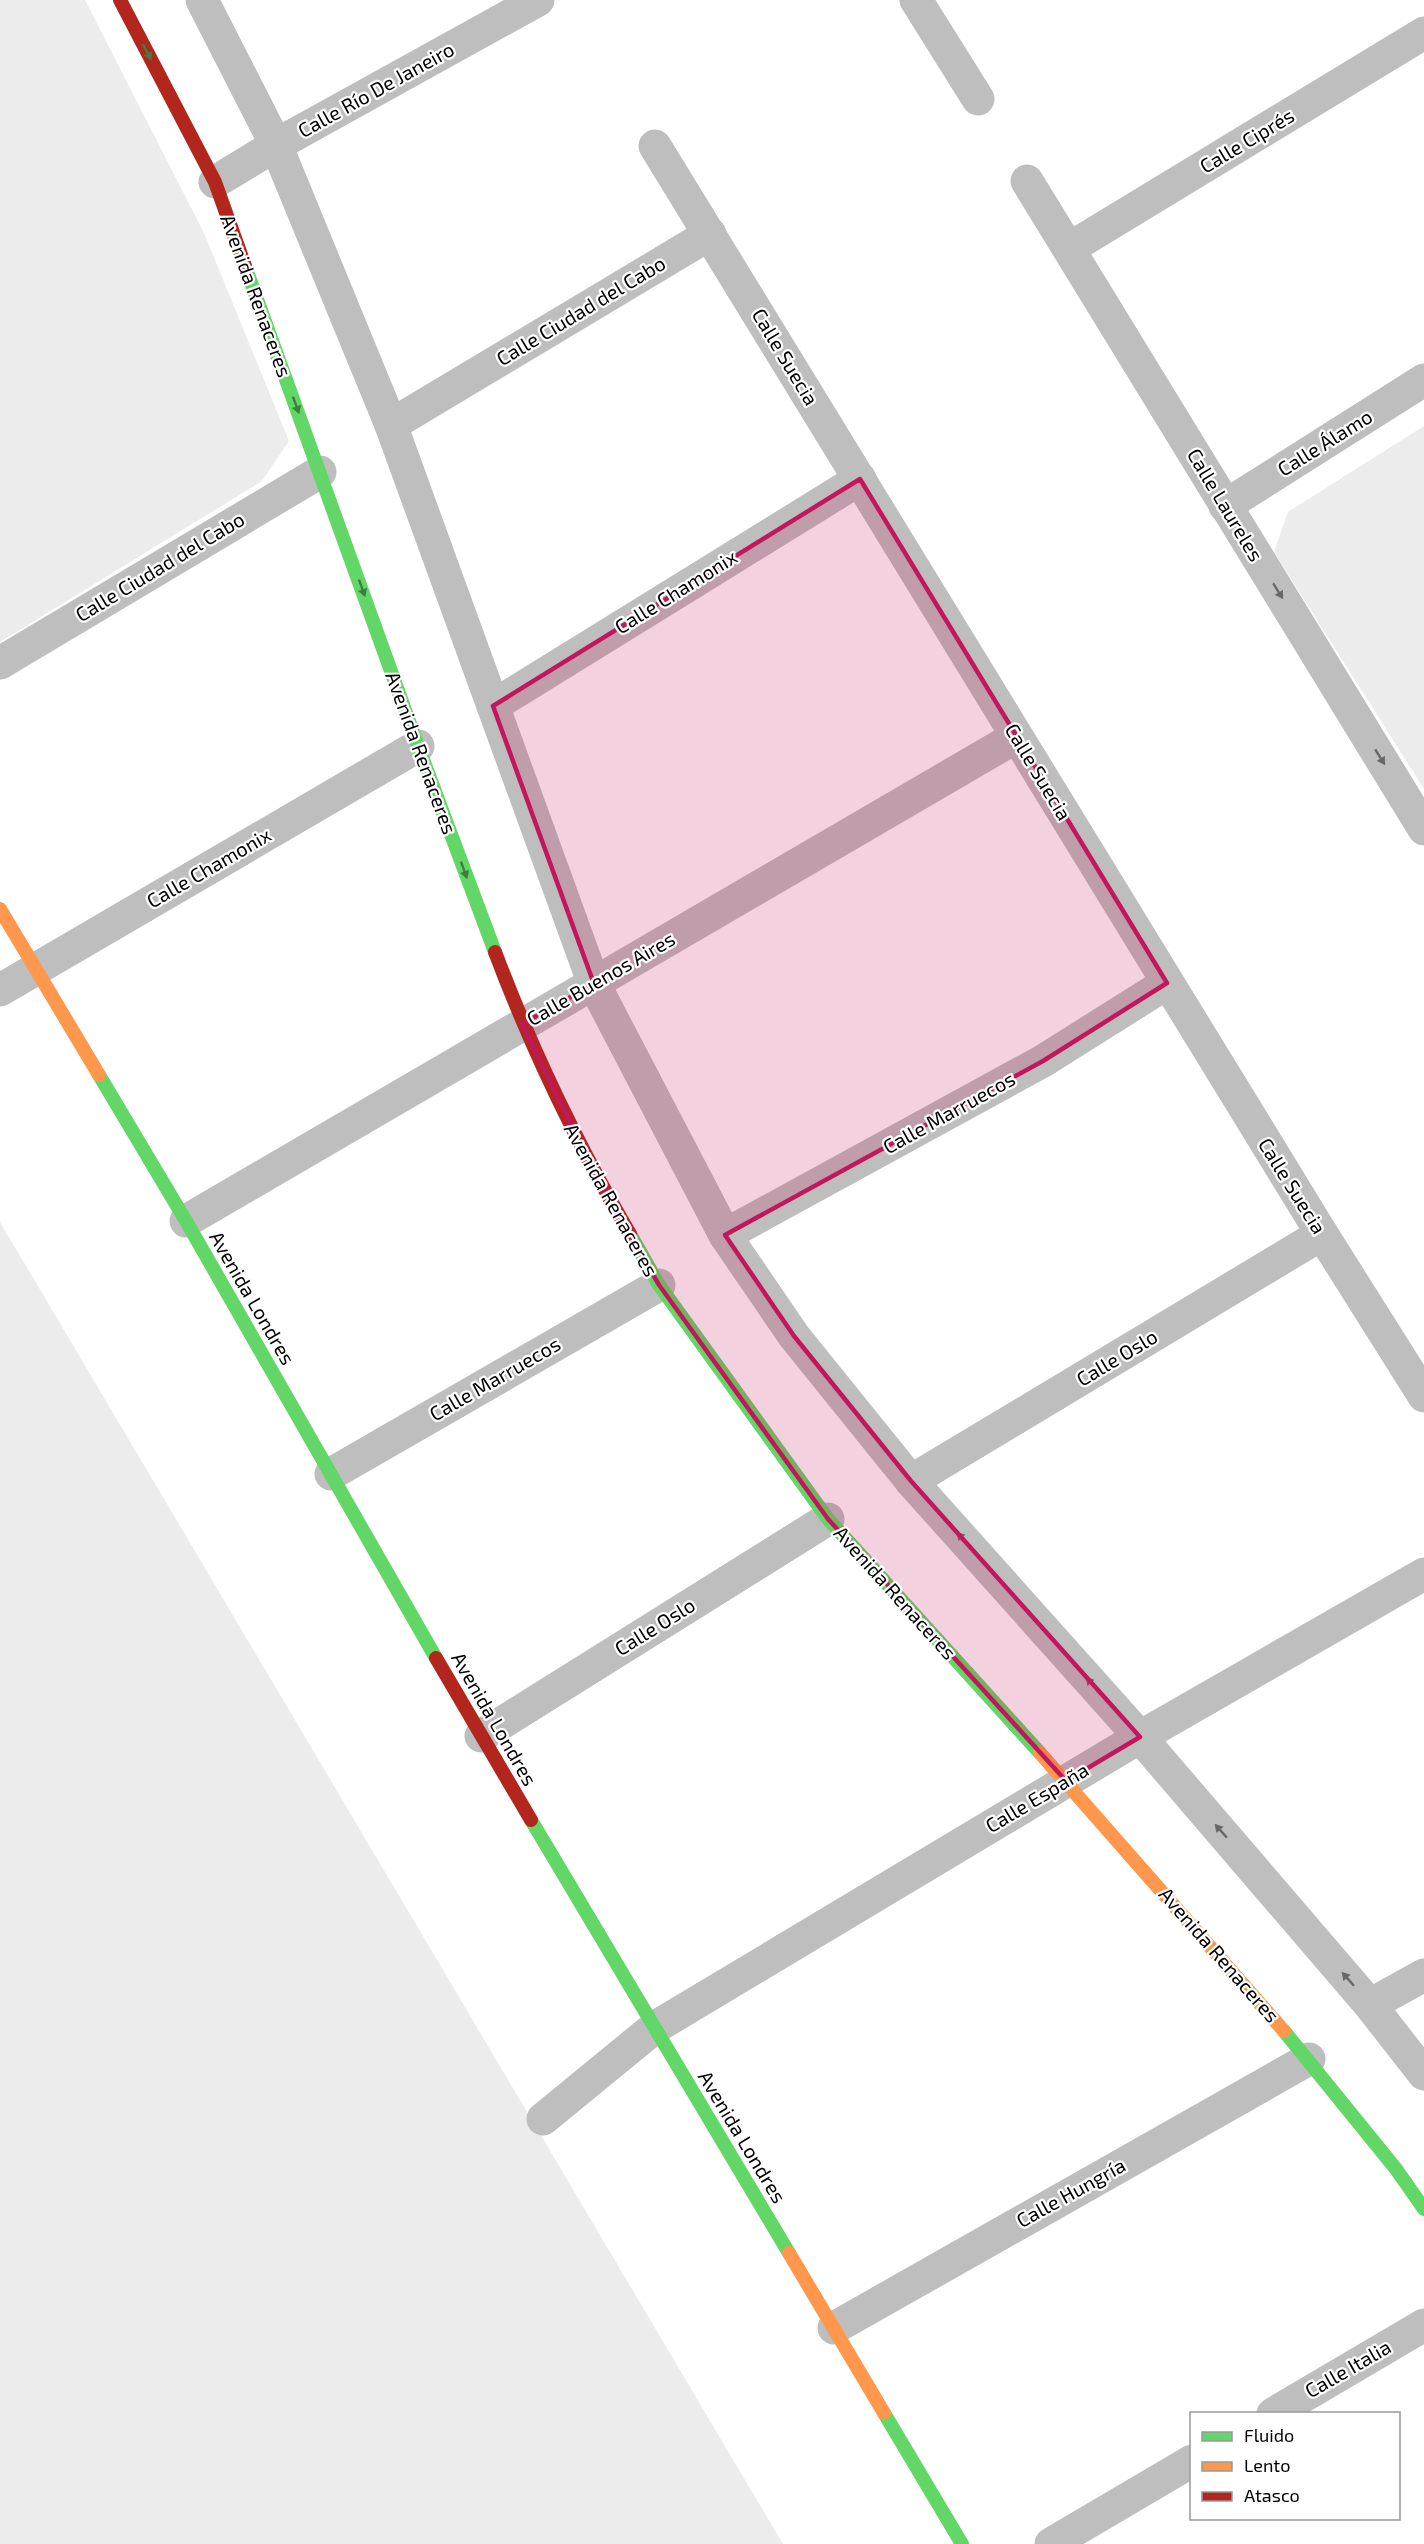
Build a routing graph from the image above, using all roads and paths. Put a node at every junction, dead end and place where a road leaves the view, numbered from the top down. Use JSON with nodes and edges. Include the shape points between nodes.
{"nodes":[{"id":1,"x":120,"y":0,"type":"edge"},
{"id":2,"x":202,"y":0,"type":"edge"},
{"id":3,"x":538,"y":0,"type":"edge"},
{"id":4,"x":916,"y":0,"type":"edge"},
{"id":5,"x":1424,"y":33,"type":"edge"},
{"id":6,"x":978,"y":99,"type":"dead end"},
{"id":7,"x":276,"y":145,"type":"junction"},
{"id":8,"x":655,"y":146,"type":"dead end"},
{"id":9,"x":1027,"y":180,"type":"dead end"},
{"id":10,"x":215,"y":182,"type":"junction"},
{"id":11,"x":710,"y":234,"type":"junction"},
{"id":12,"x":1070,"y":248,"type":"junction"},
{"id":13,"x":1424,"y":380,"type":"edge"},
{"id":14,"x":391,"y":425,"type":"junction"},
{"id":15,"x":320,"y":472,"type":"junction"},
{"id":16,"x":860,"y":478,"type":"junction"},
{"id":17,"x":1225,"y":506,"type":"junction"},
{"id":18,"x":0,"y":663,"type":"edge"},
{"id":19,"x":493,"y":706,"type":"junction"},
{"id":20,"x":1016,"y":737,"type":"junction"},
{"id":21,"x":418,"y":746,"type":"junction"},
{"id":22,"x":1424,"y":829,"type":"edge"},
{"id":23,"x":0,"y":909,"type":"edge"},
{"id":24,"x":36,"y":970,"type":"junction"},
{"id":25,"x":1167,"y":983,"type":"junction"},
{"id":26,"x":594,"y":984,"type":"junction"},
{"id":27,"x":0,"y":990,"type":"edge"},
{"id":28,"x":522,"y":1024,"type":"junction"},
{"id":29,"x":186,"y":1221,"type":"junction"},
{"id":30,"x":1322,"y":1234,"type":"junction"},
{"id":31,"x":725,"y":1235,"type":"junction"},
{"id":32,"x":659,"y":1285,"type":"junction"},
{"id":33,"x":1424,"y":1396,"type":"edge"},
{"id":34,"x":331,"y":1474,"type":"junction"},
{"id":35,"x":911,"y":1481,"type":"junction"},
{"id":36,"x":828,"y":1519,"type":"junction"},
{"id":37,"x":1424,"y":1574,"type":"edge"},
{"id":38,"x":482,"y":1736,"type":"junction"},
{"id":39,"x":1140,"y":1737,"type":"junction"},
{"id":40,"x":1066,"y":1781,"type":"junction"},
{"id":41,"x":1424,"y":1975,"type":"edge"},
{"id":42,"x":1370,"y":2005,"type":"junction"},
{"id":43,"x":654,"y":2028,"type":"junction"},
{"id":44,"x":1309,"y":2059,"type":"junction"},
{"id":45,"x":1424,"y":2074,"type":"edge"},
{"id":46,"x":543,"y":2119,"type":"dead end"},
{"id":47,"x":1424,"y":2209,"type":"edge"},
{"id":48,"x":1424,"y":2325,"type":"edge"},
{"id":49,"x":834,"y":2328,"type":"junction"},
{"id":50,"x":1276,"y":2412,"type":"edge"},
{"id":51,"x":1190,"y":2462,"type":"edge"},
{"id":52,"x":962,"y":2544,"type":"edge"},
{"id":53,"x":1051,"y":2544,"type":"edge"}],
"edges":[{"from":1,"to":10,"type":"street","name":"Avenida Renaceres","one_way":true},
{"from":2,"to":7,"type":"street"},
{"from":3,"to":7,"type":"street","name":"Calle Río De Janeiro"},
{"from":4,"to":6,"type":"street"},
{"from":5,"to":12,"type":"street","name":"Calle Ciprés"},
{"from":7,"to":10,"type":"street","name":"Calle Río De Janeiro"},
{"from":7,"to":14,"type":"street"},
{"from":8,"to":11,"type":"street","name":"Calle Suecia"},
{"from":9,"to":12,"type":"street","name":"Calle Laureles"},
{"from":10,"to":15,"type":"street","name":"Avenida Renaceres","one_way":true},
{"from":11,"to":14,"type":"street","name":"Calle Ciudad del Cabo"},
{"from":11,"to":16,"type":"street","name":"Calle Suecia"},
{"from":12,"to":17,"type":"street","name":"Calle Laureles"},
{"from":13,"to":17,"type":"street","name":"Calle Álamo"},
{"from":14,"to":19,"type":"street"},
{"from":15,"to":18,"type":"street","name":"Calle Ciudad del Cabo"},
{"from":15,"to":21,"type":"street","name":"Avenida Renaceres","one_way":true},
{"from":16,"to":19,"type":"street","name":"Calle Chamonix"},
{"from":16,"to":20,"type":"street","name":"Calle Suecia"},
{"from":17,"to":22,"type":"street","name":"Calle Laureles","one_way":true},
{"from":19,"to":26,"type":"street"},
{"from":20,"to":25,"type":"street","name":"Calle Suecia"},
{"from":20,"to":26,"type":"street","name":"Calle Buenos Aires"},
{"from":21,"to":24,"type":"street","name":"Calle Chamonix"},
{"from":21,"to":28,"type":"street","name":"Avenida Renaceres","one_way":true},
{"from":23,"to":24,"type":"street","name":"Avenida Londres"},
{"from":24,"to":27,"type":"street","name":"Calle Chamonix"},
{"from":24,"to":29,"type":"street","name":"Avenida Londres"},
{"from":25,"to":30,"type":"street","name":"Calle Suecia"},
{"from":25,"to":31,"type":"street","name":"Calle Marruecos","via":[[1043,1061]]},
{"from":26,"to":28,"type":"street","name":"Calle Buenos Aires"},
{"from":26,"to":31,"type":"street"},
{"from":28,"to":29,"type":"street","name":"Calle Buenos Aires"},
{"from":28,"to":32,"type":"street","name":"Avenida Renaceres","via":[[598,1180]]},
{"from":29,"to":34,"type":"street","name":"Avenida Londres"},
{"from":30,"to":33,"type":"street","name":"Calle Suecia"},
{"from":30,"to":35,"type":"street","name":"Calle Oslo"},
{"from":31,"to":35,"type":"street","via":[[794,1336]]},
{"from":32,"to":34,"type":"street","name":"Calle Marruecos"},
{"from":32,"to":36,"type":"street","name":"Avenida Renaceres"},
{"from":34,"to":38,"type":"street","name":"Avenida Londres"},
{"from":39,"to":35,"type":"street","one_way":true},
{"from":36,"to":38,"type":"street","name":"Calle Oslo"},
{"from":36,"to":40,"type":"street","name":"Avenida Renaceres"},
{"from":37,"to":39,"type":"street","name":"Calle España"},
{"from":38,"to":43,"type":"street","name":"Avenida Londres"},
{"from":39,"to":40,"type":"street","name":"Calle España"},
{"from":42,"to":39,"type":"street","one_way":true},
{"from":40,"to":43,"type":"street","name":"Calle España"},
{"from":40,"to":44,"type":"street","name":"Avenida Renaceres"},
{"from":41,"to":42,"type":"street"},
{"from":42,"to":45,"type":"street"},
{"from":43,"to":46,"type":"street","name":"Calle España"},
{"from":43,"to":49,"type":"street","name":"Avenida Londres"},
{"from":44,"to":47,"type":"street","name":"Avenida Renaceres"},
{"from":44,"to":49,"type":"street","name":"Calle Hungría"},
{"from":48,"to":50,"type":"street","name":"Calle Italia"},
{"from":49,"to":52,"type":"street","name":"Avenida Londres"},
{"from":51,"to":53,"type":"street"}]}
